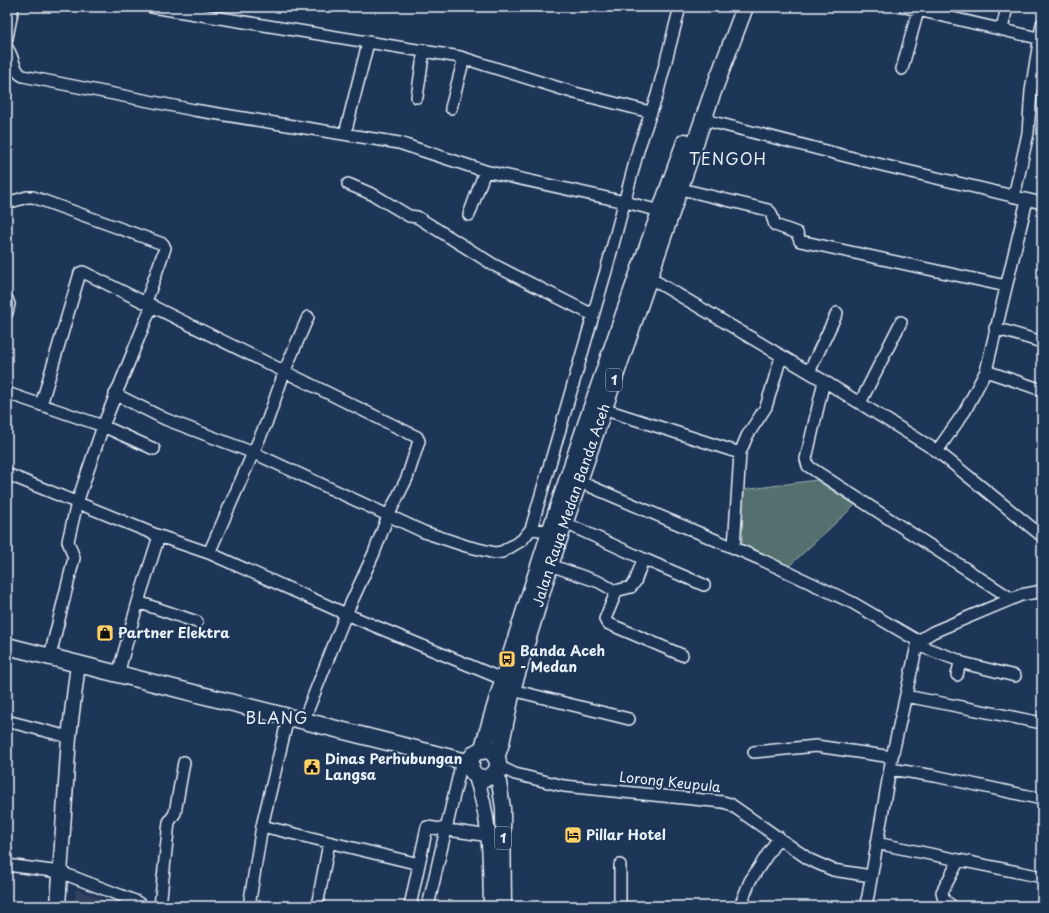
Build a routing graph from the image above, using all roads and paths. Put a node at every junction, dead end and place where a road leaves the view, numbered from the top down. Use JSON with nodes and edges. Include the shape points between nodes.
{"nodes":[{"id":1,"x":13,"y":7,"type":"edge"},
{"id":2,"x":152,"y":7,"type":"edge"},
{"id":3,"x":680,"y":7,"type":"edge"},
{"id":4,"x":734,"y":7,"type":"edge"},
{"id":5,"x":745,"y":7,"type":"edge"},
{"id":6,"x":905,"y":7,"type":"edge"},
{"id":7,"x":1007,"y":7,"type":"edge"},
{"id":8,"x":919,"y":8,"type":"edge"},
{"id":9,"x":1042,"y":24,"type":"edge"},
{"id":10,"x":1002,"y":29,"type":"junction"},
{"id":11,"x":7,"y":38,"type":"edge"},
{"id":12,"x":1041,"y":39,"type":"edge"},
{"id":13,"x":368,"y":43,"type":"junction"},
{"id":14,"x":7,"y":48,"type":"edge"},
{"id":15,"x":424,"y":50,"type":"junction"},
{"id":16,"x":464,"y":58,"type":"junction"},
{"id":17,"x":902,"y":69,"type":"dead end"},
{"id":18,"x":707,"y":96,"type":"junction"},
{"id":19,"x":417,"y":97,"type":"dead end"},
{"id":20,"x":451,"y":108,"type":"dead end"},
{"id":21,"x":650,"y":112,"type":"junction"},
{"id":22,"x":705,"y":120,"type":"junction"},
{"id":23,"x":345,"y":134,"type":"junction"},
{"id":24,"x":485,"y":171,"type":"junction"},
{"id":25,"x":348,"y":184,"type":"dead end"},
{"id":26,"x":681,"y":189,"type":"junction"},
{"id":27,"x":1014,"y":197,"type":"junction"},
{"id":28,"x":1027,"y":200,"type":"junction"},
{"id":29,"x":625,"y":202,"type":"junction"},
{"id":30,"x":7,"y":203,"type":"edge"},
{"id":31,"x":1042,"y":203,"type":"edge"},
{"id":32,"x":660,"y":212,"type":"junction"},
{"id":33,"x":469,"y":215,"type":"dead end"},
{"id":34,"x":650,"y":278,"type":"junction"},
{"id":35,"x":1006,"y":286,"type":"junction"},
{"id":36,"x":7,"y":299,"type":"edge"},
{"id":37,"x":149,"y":304,"type":"junction"},
{"id":38,"x":7,"y":313,"type":"edge"},
{"id":39,"x":837,"y":313,"type":"dead end"},
{"id":40,"x":593,"y":315,"type":"junction"},
{"id":41,"x":308,"y":317,"type":"dead end"},
{"id":42,"x":902,"y":322,"type":"dead end"},
{"id":43,"x":995,"y":328,"type":"junction"},
{"id":44,"x":1042,"y":342,"type":"edge"},
{"id":45,"x":781,"y":357,"type":"junction"},
{"id":46,"x":285,"y":370,"type":"junction"},
{"id":47,"x":986,"y":371,"type":"junction"},
{"id":48,"x":809,"y":372,"type":"junction"},
{"id":49,"x":824,"y":381,"type":"junction"},
{"id":50,"x":1042,"y":390,"type":"edge"},
{"id":51,"x":7,"y":393,"type":"edge"},
{"id":52,"x":115,"y":394,"type":"junction"},
{"id":53,"x":860,"y":404,"type":"junction"},
{"id":54,"x":41,"y":405,"type":"junction"},
{"id":55,"x":604,"y":409,"type":"junction"},
{"id":56,"x":103,"y":426,"type":"junction"},
{"id":57,"x":154,"y":449,"type":"dead end"},
{"id":58,"x":937,"y":451,"type":"junction"},
{"id":59,"x":254,"y":453,"type":"junction"},
{"id":60,"x":740,"y":453,"type":"junction"},
{"id":61,"x":7,"y":474,"type":"edge"},
{"id":62,"x":580,"y":482,"type":"junction"},
{"id":63,"x":77,"y":503,"type":"junction"},
{"id":64,"x":388,"y":516,"type":"junction"},
{"id":65,"x":531,"y":529,"type":"junction"},
{"id":66,"x":558,"y":530,"type":"junction"},
{"id":67,"x":1041,"y":534,"type":"edge"},
{"id":68,"x":159,"y":536,"type":"junction"},
{"id":69,"x":734,"y":547,"type":"junction"},
{"id":70,"x":209,"y":553,"type":"junction"},
{"id":71,"x":646,"y":560,"type":"junction"},
{"id":72,"x":550,"y":565,"type":"junction"},
{"id":73,"x":704,"y":584,"type":"dead end"},
{"id":74,"x":615,"y":590,"type":"junction"},
{"id":75,"x":1042,"y":591,"type":"edge"},
{"id":76,"x":1012,"y":599,"type":"junction"},
{"id":77,"x":138,"y":602,"type":"junction"},
{"id":78,"x":346,"y":614,"type":"junction"},
{"id":79,"x":197,"y":622,"type":"dead end"},
{"id":80,"x":918,"y":643,"type":"junction"},
{"id":81,"x":7,"y":646,"type":"edge"},
{"id":82,"x":682,"y":655,"type":"dead end"},
{"id":83,"x":50,"y":656,"type":"junction"},
{"id":84,"x":959,"y":662,"type":"junction"},
{"id":85,"x":78,"y":664,"type":"junction"},
{"id":86,"x":118,"y":674,"type":"junction"},
{"id":87,"x":957,"y":674,"type":"dead end"},
{"id":88,"x":1015,"y":676,"type":"dead end"},
{"id":89,"x":507,"y":685,"type":"junction"},
{"id":90,"x":906,"y":696,"type":"junction"},
{"id":91,"x":629,"y":719,"type":"dead end"},
{"id":92,"x":296,"y":720,"type":"junction"},
{"id":93,"x":7,"y":721,"type":"edge"},
{"id":94,"x":1042,"y":724,"type":"edge"},
{"id":95,"x":69,"y":737,"type":"junction"},
{"id":96,"x":482,"y":751,"type":"junction"},
{"id":97,"x":754,"y":752,"type":"dead end"},
{"id":98,"x":892,"y":757,"type":"junction"},
{"id":99,"x":184,"y":762,"type":"dead end"},
{"id":100,"x":497,"y":764,"type":"junction"},
{"id":101,"x":469,"y":766,"type":"junction"},
{"id":102,"x":890,"y":769,"type":"junction"},
{"id":103,"x":1042,"y":799,"type":"edge"},
{"id":104,"x":262,"y":826,"type":"junction"},
{"id":105,"x":446,"y":828,"type":"junction"},
{"id":106,"x":490,"y":836,"type":"junction"},
{"id":107,"x":779,"y":837,"type":"junction"},
{"id":108,"x":329,"y":843,"type":"junction"},
{"id":109,"x":876,"y":843,"type":"junction"},
{"id":110,"x":959,"y":860,"type":"junction"},
{"id":111,"x":419,"y":864,"type":"junction"},
{"id":112,"x":7,"y":865,"type":"edge"},
{"id":113,"x":620,"y":865,"type":"dead end"},
{"id":114,"x":60,"y":872,"type":"junction"},
{"id":115,"x":871,"y":876,"type":"junction"},
{"id":116,"x":1042,"y":877,"type":"edge"},
{"id":117,"x":58,"y":906,"type":"edge"},
{"id":118,"x":143,"y":906,"type":"edge"},
{"id":119,"x":160,"y":906,"type":"edge"},
{"id":120,"x":250,"y":906,"type":"edge"},
{"id":121,"x":317,"y":906,"type":"edge"},
{"id":122,"x":410,"y":906,"type":"edge"},
{"id":123,"x":428,"y":906,"type":"edge"},
{"id":124,"x":491,"y":906,"type":"edge"},
{"id":125,"x":504,"y":906,"type":"edge"},
{"id":126,"x":620,"y":906,"type":"edge"},
{"id":127,"x":740,"y":906,"type":"edge"},
{"id":128,"x":865,"y":906,"type":"edge"},
{"id":129,"x":952,"y":906,"type":"edge"}],
"edges":[{"from":1,"to":11,"type":"street"},
{"from":2,"to":13,"type":"street"},
{"from":3,"to":21,"type":"street"},
{"from":4,"to":18,"type":"highway","name":"Jalan Raya Medan Banda Aceh","number":"1"},
{"from":5,"to":18,"type":"highway","name":"Jalan Raya Medan Banda Aceh","number":"1"},
{"from":6,"to":8,"type":"street"},
{"from":7,"to":10,"type":"street"},
{"from":8,"to":10,"type":"street"},
{"from":8,"to":17,"type":"street"},
{"from":9,"to":12,"type":"street"},
{"from":10,"to":12,"type":"street"},
{"from":12,"to":27,"type":"street","via":[[1031,91],[1028,133]]},
{"from":13,"to":15,"type":"street"},
{"from":13,"to":23,"type":"street"},
{"from":14,"to":23,"type":"street","via":[[13,55],[18,72],[23,76],[194,110]]},
{"from":15,"to":16,"type":"street"},
{"from":15,"to":19,"type":"street"},
{"from":16,"to":20,"type":"street"},
{"from":16,"to":21,"type":"street","via":[[575,93]]},
{"from":18,"to":22,"type":"highway","name":"Jalan Raya Medan Banda Aceh","number":"1"},
{"from":18,"to":32,"type":"highway","name":"Jalan Raya Medan Banda Aceh","number":"1"},
{"from":21,"to":29,"type":"street"},
{"from":22,"to":26,"type":"highway","name":"Jalan Raya Medan Banda Aceh","number":"1"},
{"from":22,"to":27,"type":"street"},
{"from":23,"to":24,"type":"street","via":[[399,143]]},
{"from":24,"to":29,"type":"street"},
{"from":24,"to":33,"type":"street"},
{"from":25,"to":40,"type":"street","via":[[374,195],[410,216],[417,217],[494,265]]},
{"from":26,"to":34,"type":"highway","name":"Jalan Raya Medan Banda Aceh","number":"1"},
{"from":26,"to":35,"type":"street","via":[[768,210],[775,225],[797,233],[800,241]]},
{"from":27,"to":28,"type":"street"},
{"from":28,"to":31,"type":"street"},
{"from":28,"to":35,"type":"street"},
{"from":29,"to":32,"type":"street"},
{"from":29,"to":40,"type":"street"},
{"from":30,"to":37,"type":"street","via":[[34,197],[163,244],[165,248]]},
{"from":32,"to":66,"type":"highway","name":"Jalan Raya Medan Banda Aceh","number":"1"},
{"from":34,"to":45,"type":"street"},
{"from":34,"to":55,"type":"highway","name":"Jalan Raya Medan Banda Aceh","number":"1"},
{"from":35,"to":43,"type":"street"},
{"from":36,"to":38,"type":"street"},
{"from":37,"to":46,"type":"street"},
{"from":37,"to":52,"type":"street"},
{"from":37,"to":54,"type":"street","via":[[86,272],[80,273]]},
{"from":39,"to":48,"type":"street"},
{"from":40,"to":65,"type":"street"},
{"from":41,"to":46,"type":"street"},
{"from":42,"to":53,"type":"street"},
{"from":43,"to":44,"type":"street"},
{"from":43,"to":47,"type":"street"},
{"from":45,"to":48,"type":"street"},
{"from":45,"to":60,"type":"street","via":[[766,407],[747,436]]},
{"from":46,"to":59,"type":"street"},
{"from":46,"to":64,"type":"street","via":[[417,437],[419,441],[407,478]]},
{"from":47,"to":50,"type":"street"},
{"from":47,"to":58,"type":"street","via":[[965,411]]},
{"from":48,"to":49,"type":"street"},
{"from":49,"to":53,"type":"street"},
{"from":49,"to":76,"type":"street","via":[[806,459],[808,466]]},
{"from":51,"to":54,"type":"street"},
{"from":52,"to":56,"type":"street"},
{"from":52,"to":59,"type":"street","via":[[165,418]]},
{"from":53,"to":58,"type":"street"},
{"from":54,"to":56,"type":"street"},
{"from":55,"to":60,"type":"street"},
{"from":55,"to":62,"type":"highway","name":"Jalan Raya Medan Banda Aceh","number":"1"},
{"from":56,"to":57,"type":"street"},
{"from":56,"to":63,"type":"street"},
{"from":58,"to":67,"type":"street"},
{"from":59,"to":64,"type":"street"},
{"from":59,"to":70,"type":"street"},
{"from":60,"to":69,"type":"street"},
{"from":61,"to":63,"type":"street"},
{"from":62,"to":66,"type":"highway","name":"Jalan Raya Medan Banda Aceh","number":"1"},
{"from":62,"to":69,"type":"street"},
{"from":63,"to":68,"type":"street"},
{"from":63,"to":83,"type":"street","via":[[68,541],[74,558]]},
{"from":64,"to":65,"type":"street","via":[[424,532],[495,553],[516,545]]},
{"from":64,"to":78,"type":"street"},
{"from":65,"to":66,"type":"street"},
{"from":66,"to":71,"type":"street"},
{"from":66,"to":72,"type":"highway","name":"Jalan Raya Medan Banda Aceh","number":"1"},
{"from":66,"to":89,"type":"highway","name":"Jalan Raya Medan Banda Aceh","number":"1"},
{"from":68,"to":70,"type":"street"},
{"from":68,"to":77,"type":"street"},
{"from":69,"to":80,"type":"street","via":[[853,603]]},
{"from":70,"to":78,"type":"street"},
{"from":71,"to":73,"type":"street"},
{"from":71,"to":74,"type":"street","via":[[642,562],[631,587]]},
{"from":72,"to":74,"type":"street"},
{"from":72,"to":89,"type":"highway","name":"Jalan Raya Medan Banda Aceh","number":"1"},
{"from":74,"to":82,"type":"street","via":[[606,622]]},
{"from":75,"to":76,"type":"street"},
{"from":76,"to":80,"type":"street","via":[[933,632]]},
{"from":77,"to":79,"type":"street"},
{"from":77,"to":86,"type":"street"},
{"from":78,"to":89,"type":"street"},
{"from":78,"to":92,"type":"street"},
{"from":80,"to":84,"type":"street"},
{"from":80,"to":90,"type":"street"},
{"from":81,"to":83,"type":"highway"},
{"from":83,"to":85,"type":"highway"},
{"from":84,"to":87,"type":"street"},
{"from":84,"to":88,"type":"street"},
{"from":85,"to":86,"type":"highway"},
{"from":85,"to":95,"type":"main road"},
{"from":86,"to":92,"type":"highway"},
{"from":89,"to":91,"type":"street"},
{"from":89,"to":96,"type":"highway","name":"Jalan Raya Medan Banda Aceh","number":"1"},
{"from":89,"to":100,"type":"highway","name":"Jalan Raya Medan Banda Aceh","number":"1"},
{"from":90,"to":94,"type":"street"},
{"from":90,"to":98,"type":"street"},
{"from":92,"to":101,"type":"highway"},
{"from":92,"to":104,"type":"street"},
{"from":93,"to":95,"type":"street"},
{"from":95,"to":114,"type":"main road"},
{"from":96,"to":100,"type":"highway","via":[[490,752]]},
{"from":96,"to":101,"type":"highway","via":[[474,755]]},
{"from":97,"to":98,"type":"street","via":[[816,746]]},
{"from":98,"to":102,"type":"street"},
{"from":99,"to":119,"type":"street","via":[[175,813],[169,822]]},
{"from":100,"to":101,"type":"highway","via":[[487,778]]},
{"from":100,"to":107,"type":"street","name":"Lorong Keupula","via":[[515,774],[564,786],[723,802],[730,804]]},
{"from":100,"to":125,"type":"main road","number":"1","via":[[503,808]]},
{"from":101,"to":105,"type":"street"},
{"from":101,"to":106,"type":"main road","number":"1","via":[[487,818]]},
{"from":102,"to":103,"type":"street"},
{"from":102,"to":109,"type":"street"},
{"from":104,"to":108,"type":"street"},
{"from":104,"to":120,"type":"street"},
{"from":105,"to":106,"type":"street"},
{"from":105,"to":111,"type":"street","via":[[426,828]]},
{"from":105,"to":123,"type":"street"},
{"from":106,"to":124,"type":"main road","number":"1"},
{"from":107,"to":115,"type":"street","name":"Lorong Keupula","via":[[824,867]]},
{"from":107,"to":127,"type":"street","via":[[750,881]]},
{"from":108,"to":111,"type":"street"},
{"from":108,"to":121,"type":"street"},
{"from":109,"to":110,"type":"street"},
{"from":109,"to":115,"type":"street"},
{"from":110,"to":116,"type":"street"},
{"from":110,"to":129,"type":"street","via":[[942,892],[944,900]]},
{"from":111,"to":122,"type":"street"},
{"from":112,"to":114,"type":"street"},
{"from":113,"to":126,"type":"street"},
{"from":114,"to":117,"type":"main road"},
{"from":114,"to":118,"type":"street"},
{"from":115,"to":128,"type":"street"}]}
